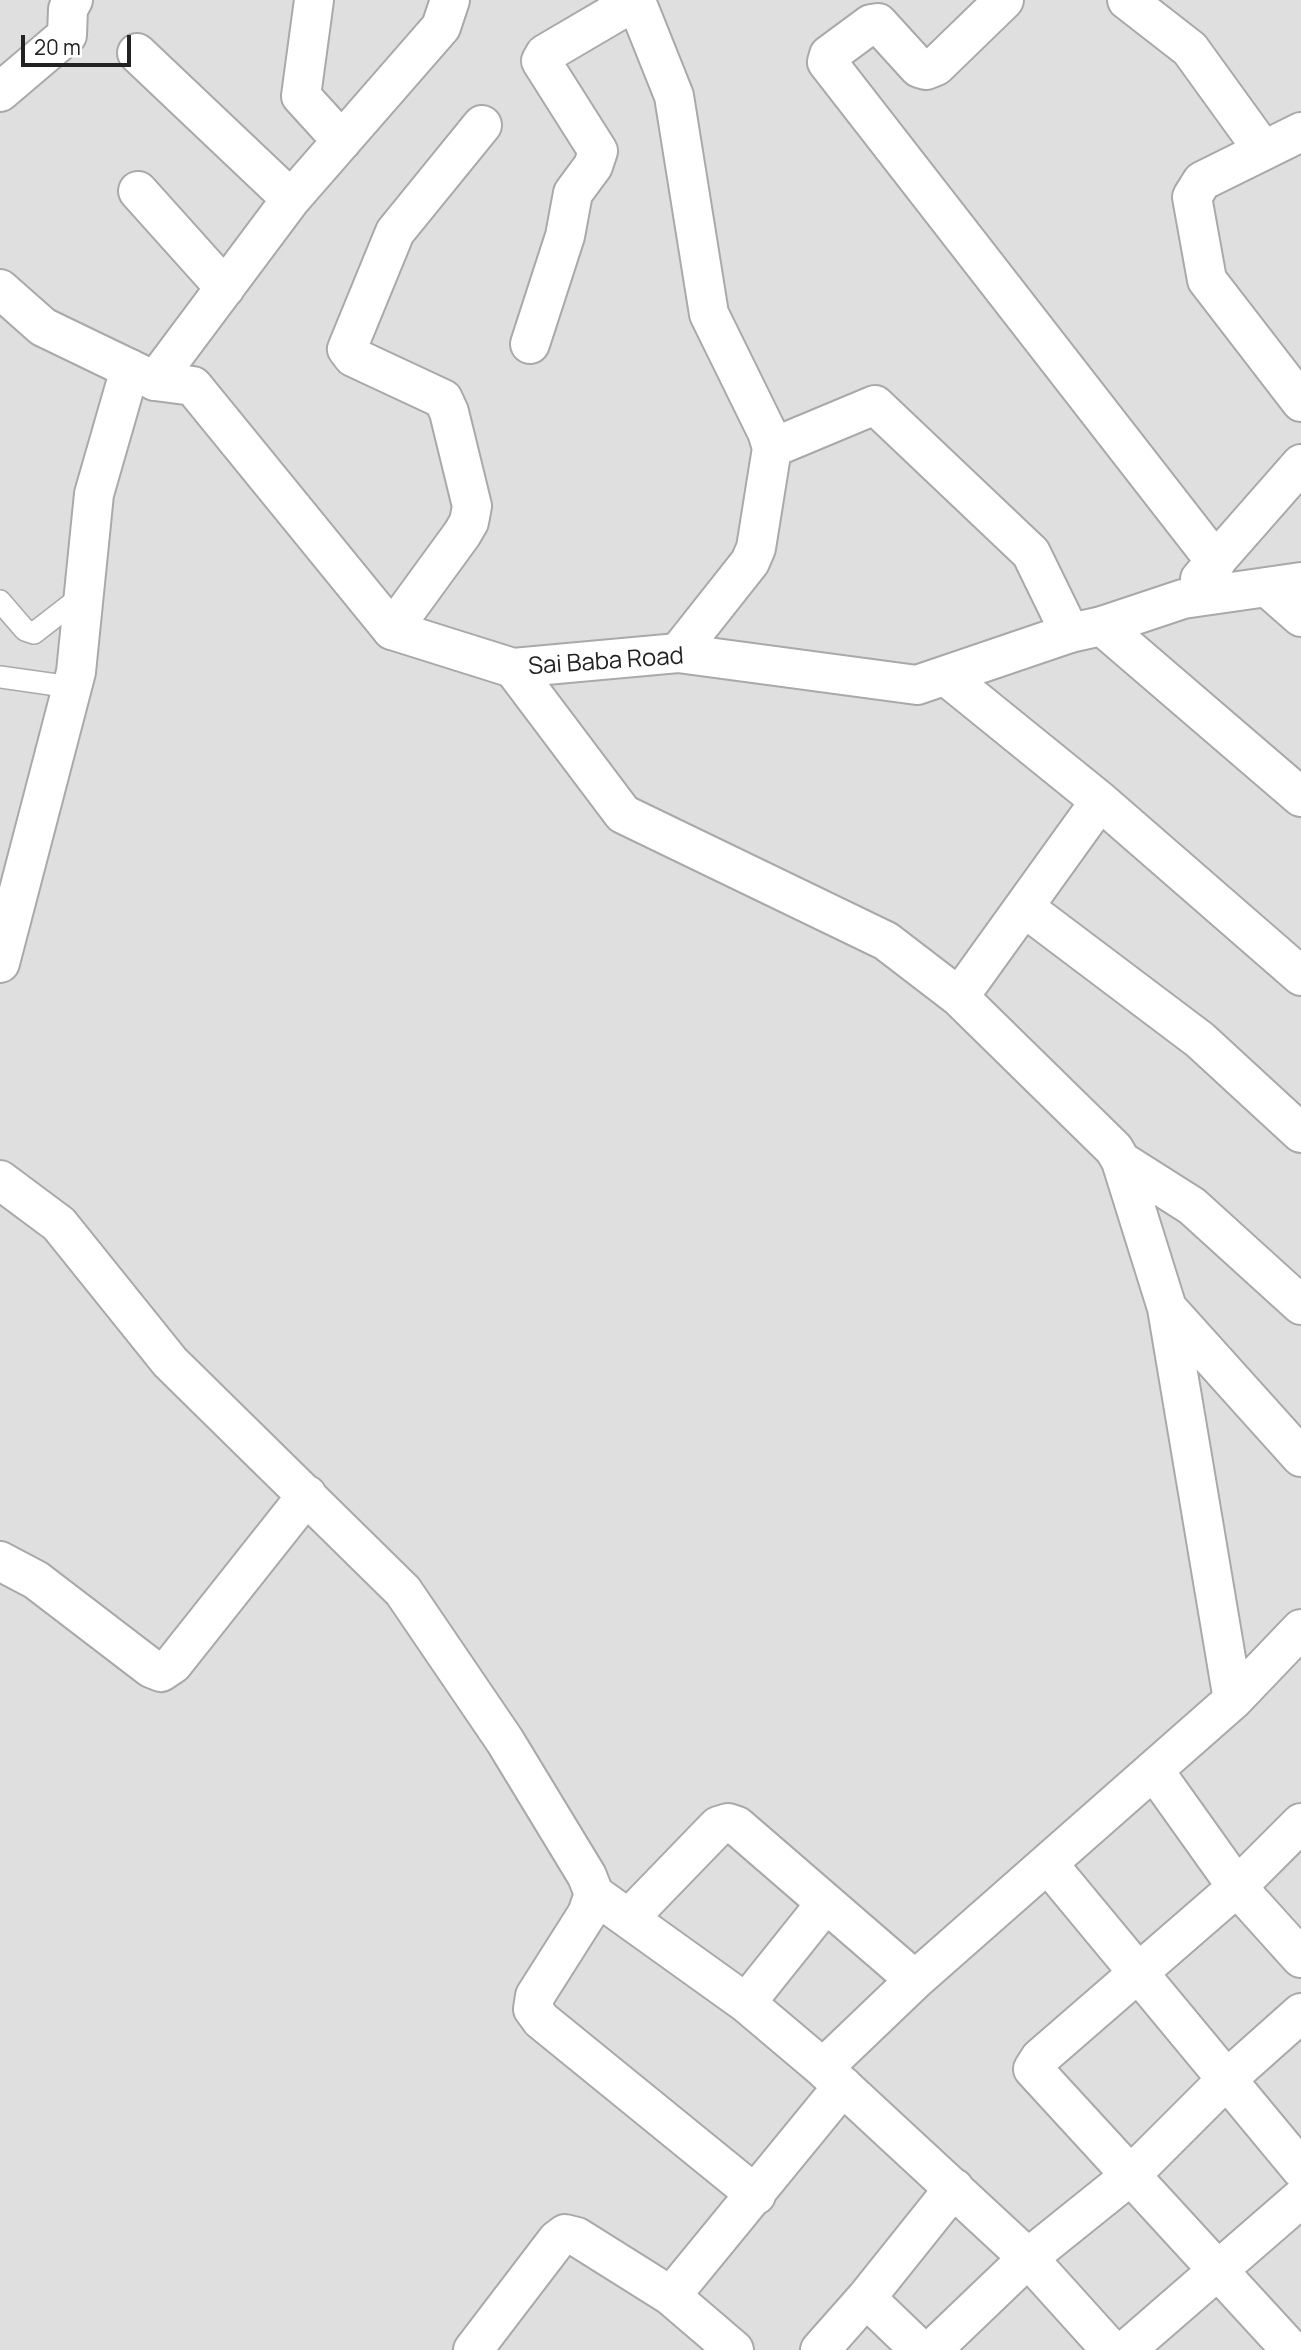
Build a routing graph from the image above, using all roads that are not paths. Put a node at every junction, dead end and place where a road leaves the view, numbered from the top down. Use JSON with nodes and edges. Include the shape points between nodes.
{"nodes":[{"id":1,"x":73,"y":0,"type":"edge"},
{"id":2,"x":314,"y":0,"type":"edge"},
{"id":3,"x":450,"y":0,"type":"edge"},
{"id":4,"x":637,"y":0,"type":"edge"},
{"id":5,"x":1004,"y":0,"type":"edge"},
{"id":6,"x":1127,"y":0,"type":"edge"},
{"id":7,"x":137,"y":52,"type":"dead end"},
{"id":8,"x":0,"y":92,"type":"edge"},
{"id":9,"x":482,"y":125,"type":"dead end"},
{"id":10,"x":1301,"y":132,"type":"edge"},
{"id":11,"x":342,"y":141,"type":"junction"},
{"id":12,"x":1263,"y":150,"type":"junction"},
{"id":13,"x":138,"y":191,"type":"dead end"},
{"id":14,"x":291,"y":198,"type":"junction"},
{"id":15,"x":225,"y":288,"type":"junction"},
{"id":16,"x":0,"y":289,"type":"edge"},
{"id":17,"x":530,"y":344,"type":"dead end"},
{"id":18,"x":142,"y":375,"type":"junction"},
{"id":19,"x":1301,"y":402,"type":"edge"},
{"id":20,"x":772,"y":448,"type":"junction"},
{"id":21,"x":1301,"y":464,"type":"edge"},
{"id":22,"x":1216,"y":562,"type":"junction"},
{"id":23,"x":1284,"y":585,"type":"edge"},
{"id":24,"x":83,"y":595,"type":"junction"},
{"id":25,"x":1183,"y":599,"type":"junction"},
{"id":26,"x":0,"y":601,"type":"edge"},
{"id":27,"x":1301,"y":617,"type":"edge"},
{"id":28,"x":1086,"y":629,"type":"junction"},
{"id":29,"x":392,"y":630,"type":"junction"},
{"id":30,"x":678,"y":653,"type":"junction"},
{"id":31,"x":513,"y":668,"type":"junction"},
{"id":32,"x":0,"y":677,"type":"edge"},
{"id":33,"x":947,"y":677,"type":"junction"},
{"id":34,"x":71,"y":687,"type":"junction"},
{"id":35,"x":1301,"y":797,"type":"edge"},
{"id":36,"x":1100,"y":801,"type":"junction"},
{"id":37,"x":1025,"y":908,"type":"junction"},
{"id":38,"x":0,"y":963,"type":"edge"},
{"id":39,"x":1301,"y":976,"type":"edge"},
{"id":40,"x":959,"y":997,"type":"junction"},
{"id":41,"x":1301,"y":1133,"type":"edge"},
{"id":42,"x":1121,"y":1161,"type":"junction"},
{"id":43,"x":0,"y":1180,"type":"edge"},
{"id":44,"x":1301,"y":1305,"type":"edge"},
{"id":45,"x":1167,"y":1308,"type":"junction"},
{"id":46,"x":1301,"y":1457,"type":"edge"},
{"id":47,"x":307,"y":1495,"type":"junction"},
{"id":48,"x":0,"y":1561,"type":"edge"},
{"id":49,"x":1294,"y":1652,"type":"edge"},
{"id":50,"x":1233,"y":1700,"type":"junction"},
{"id":51,"x":1155,"y":1772,"type":"junction"},
{"id":52,"x":1301,"y":1823,"type":"edge"},
{"id":53,"x":1048,"y":1864,"type":"junction"},
{"id":54,"x":1237,"y":1887,"type":"junction"},
{"id":55,"x":594,"y":1894,"type":"junction"},
{"id":56,"x":826,"y":1903,"type":"junction"},
{"id":57,"x":629,"y":1918,"type":"junction"},
{"id":58,"x":1301,"y":1958,"type":"edge"},
{"id":59,"x":1137,"y":1974,"type":"junction"},
{"id":60,"x":915,"y":1980,"type":"junction"},
{"id":61,"x":747,"y":2003,"type":"junction"},
{"id":62,"x":1301,"y":2013,"type":"edge"},
{"id":63,"x":833,"y":2077,"type":"junction"},
{"id":64,"x":1227,"y":2079,"type":"junction"},
{"id":65,"x":1301,"y":2169,"type":"edge"},
{"id":66,"x":1130,"y":2176,"type":"junction"},
{"id":67,"x":954,"y":2188,"type":"junction"},
{"id":68,"x":756,"y":2195,"type":"junction"},
{"id":69,"x":1301,"y":2198,"type":"edge"},
{"id":70,"x":1028,"y":2258,"type":"junction"},
{"id":71,"x":1218,"y":2272,"type":"junction"},
{"id":72,"x":671,"y":2296,"type":"junction"},
{"id":73,"x":866,"y":2298,"type":"junction"},
{"id":74,"x":473,"y":2350,"type":"edge"},
{"id":75,"x":734,"y":2350,"type":"edge"},
{"id":76,"x":820,"y":2350,"type":"edge"},
{"id":77,"x":920,"y":2350,"type":"edge"},
{"id":78,"x":932,"y":2350,"type":"edge"},
{"id":79,"x":1111,"y":2350,"type":"edge"},
{"id":80,"x":1126,"y":2350,"type":"edge"},
{"id":81,"x":1291,"y":2350,"type":"edge"}],
"edges":[{"from":1,"to":8,"type":"street","via":[[67,35]]},
{"from":2,"to":11,"type":"street","via":[[301,96]]},
{"from":3,"to":11,"type":"street","via":[[441,27]]},
{"from":4,"to":17,"type":"street","via":[[545,54],[541,61],[598,150],[593,166],[573,192],[565,236]]},
{"from":4,"to":20,"type":"street","via":[[674,96],[709,314]]},
{"from":5,"to":22,"type":"street","via":[[936,66],[926,70],[878,23],[870,24],[829,55],[827,62]]},
{"from":6,"to":12,"type":"street","via":[[1190,49]]},
{"from":7,"to":14,"type":"street"},
{"from":9,"to":29,"type":"street","via":[[395,232],[346,349],[353,357],[443,399],[472,506],[462,534]]},
{"from":10,"to":12,"type":"street"},
{"from":11,"to":14,"type":"street"},
{"from":12,"to":19,"type":"street","via":[[1202,181],[1192,197],[1207,279]]},
{"from":13,"to":15,"type":"street"},
{"from":14,"to":15,"type":"street"},
{"from":15,"to":18,"type":"street"},
{"from":16,"to":18,"type":"street","via":[[43,327]]},
{"from":18,"to":24,"type":"street","via":[[94,494]]},
{"from":18,"to":29,"type":"street","via":[[193,386]]},
{"from":20,"to":28,"type":"street","via":[[875,405],[1031,553]]},
{"from":20,"to":30,"type":"street","via":[[750,562]]},
{"from":21,"to":22,"type":"street"},
{"from":22,"to":25,"type":"street"},
{"from":23,"to":25,"type":"street","name":"Sai Baba Road"},
{"from":23,"to":27,"type":"street"},
{"from":24,"to":26,"type":"lane","via":[[34,633],[25,630]]},
{"from":24,"to":34,"type":"street"},
{"from":25,"to":28,"type":"street","name":"Sai Baba Road"},
{"from":28,"to":33,"type":"street","name":"Sai Baba Road"},
{"from":28,"to":35,"type":"street"},
{"from":29,"to":31,"type":"street","name":"Sai Baba Road"},
{"from":30,"to":31,"type":"street","name":"Sai Baba Road"},
{"from":30,"to":33,"type":"street","name":"Sai Baba Road","via":[[917,685]]},
{"from":31,"to":40,"type":"street","via":[[623,814],[875,934]]},
{"from":32,"to":34,"type":"lane"},
{"from":33,"to":36,"type":"street"},
{"from":34,"to":38,"type":"street"},
{"from":36,"to":37,"type":"street"},
{"from":36,"to":39,"type":"street"},
{"from":37,"to":40,"type":"street"},
{"from":37,"to":41,"type":"street","via":[[1200,1040]]},
{"from":40,"to":42,"type":"street","via":[[1104,1138]]},
{"from":42,"to":44,"type":"street","via":[[1192,1206]]},
{"from":42,"to":45,"type":"street"},
{"from":43,"to":47,"type":"street","via":[[59,1224],[158,1349]]},
{"from":45,"to":46,"type":"street"},
{"from":45,"to":50,"type":"street"},
{"from":47,"to":48,"type":"street","via":[[173,1664],[161,1672],[36,1580]]},
{"from":47,"to":55,"type":"street","via":[[403,1591],[505,1741]]},
{"from":49,"to":50,"type":"street"},
{"from":50,"to":51,"type":"street"},
{"from":51,"to":53,"type":"street"},
{"from":51,"to":54,"type":"street"},
{"from":52,"to":54,"type":"street"},
{"from":53,"to":59,"type":"street"},
{"from":53,"to":60,"type":"street"},
{"from":54,"to":58,"type":"street"},
{"from":54,"to":59,"type":"street"},
{"from":55,"to":57,"type":"street"},
{"from":55,"to":68,"type":"street","via":[[587,1914],[535,1996],[533,2009]]},
{"from":56,"to":57,"type":"street","via":[[728,1823],[718,1826]]},
{"from":56,"to":60,"type":"street"},
{"from":56,"to":61,"type":"street"},
{"from":57,"to":61,"type":"street"},
{"from":59,"to":64,"type":"street"},
{"from":59,"to":66,"type":"street","via":[[1032,2069]]},
{"from":60,"to":63,"type":"street"},
{"from":61,"to":63,"type":"street"},
{"from":62,"to":64,"type":"street"},
{"from":63,"to":67,"type":"street"},
{"from":63,"to":68,"type":"street"},
{"from":64,"to":65,"type":"street"},
{"from":64,"to":66,"type":"street"},
{"from":66,"to":70,"type":"street"},
{"from":66,"to":71,"type":"street"},
{"from":67,"to":70,"type":"street"},
{"from":67,"to":73,"type":"street"},
{"from":68,"to":72,"type":"street"},
{"from":69,"to":71,"type":"street"},
{"from":70,"to":78,"type":"street"},
{"from":70,"to":79,"type":"street"},
{"from":71,"to":80,"type":"street"},
{"from":71,"to":81,"type":"street"},
{"from":72,"to":74,"type":"street","via":[[565,2234]]},
{"from":72,"to":75,"type":"street"},
{"from":73,"to":76,"type":"street"},
{"from":73,"to":77,"type":"street"}]}
